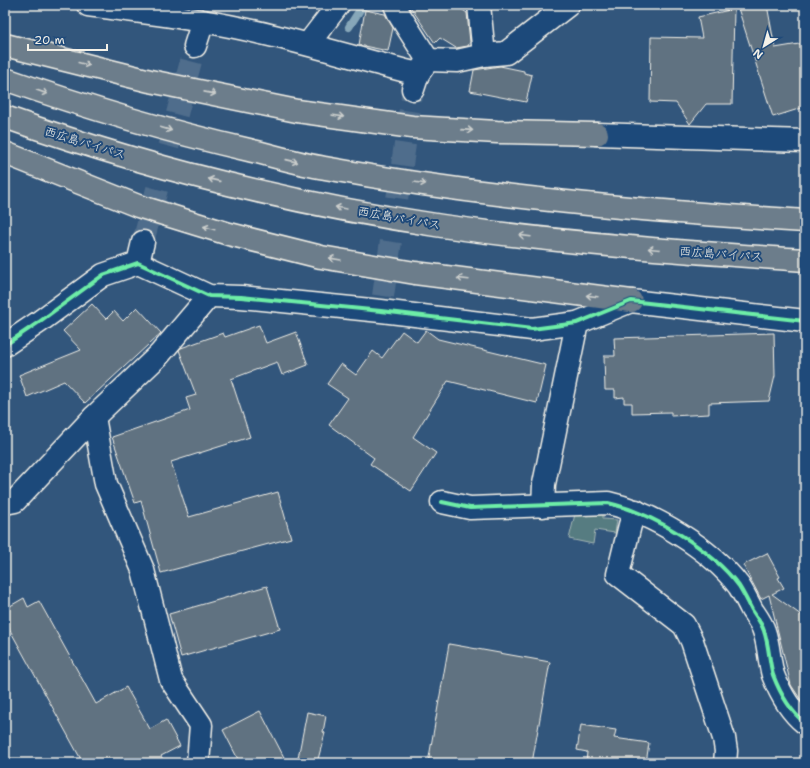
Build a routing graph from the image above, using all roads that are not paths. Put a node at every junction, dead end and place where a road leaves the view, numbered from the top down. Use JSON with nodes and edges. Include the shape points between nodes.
{"nodes":[{"id":1,"x":88,"y":5,"type":"edge"},
{"id":2,"x":338,"y":5,"type":"edge"},
{"id":3,"x":395,"y":5,"type":"edge"},
{"id":4,"x":479,"y":5,"type":"edge"},
{"id":5,"x":568,"y":5,"type":"edge"},
{"id":6,"x":203,"y":21,"type":"junction"},
{"id":7,"x":308,"y":44,"type":"junction"},
{"id":8,"x":5,"y":45,"type":"edge"},
{"id":9,"x":195,"y":46,"type":"tunnel mouth"},
{"id":10,"x":484,"y":55,"type":"junction"},
{"id":11,"x":420,"y":74,"type":"junction"},
{"id":12,"x":5,"y":79,"type":"edge"},
{"id":13,"x":5,"y":117,"type":"edge"},
{"id":14,"x":596,"y":134,"type":"joint"},
{"id":15,"x":805,"y":141,"type":"edge"},
{"id":16,"x":5,"y":153,"type":"edge"},
{"id":17,"x":805,"y":221,"type":"edge"},
{"id":18,"x":144,"y":242,"type":"tunnel mouth"},
{"id":19,"x":805,"y":260,"type":"edge"},
{"id":20,"x":138,"y":263,"type":"junction"},
{"id":21,"x":209,"y":296,"type":"junction"},
{"id":22,"x":631,"y":301,"type":"junction"},
{"id":23,"x":805,"y":321,"type":"edge"},
{"id":24,"x":577,"y":323,"type":"junction"},
{"id":25,"x":5,"y":345,"type":"edge"},
{"id":26,"x":94,"y":417,"type":"junction"},
{"id":27,"x":442,"y":502,"type":"dead end"},
{"id":28,"x":5,"y":503,"type":"edge"},
{"id":29,"x":543,"y":506,"type":"junction"},
{"id":30,"x":636,"y":511,"type":"junction"},
{"id":31,"x":805,"y":723,"type":"edge"},
{"id":32,"x":198,"y":763,"type":"edge"},
{"id":33,"x":725,"y":763,"type":"edge"}],
"edges":[{"from":1,"to":6,"type":"street"},
{"from":2,"to":7,"type":"street"},
{"from":3,"to":11,"type":"street"},
{"from":4,"to":10,"type":"street"},
{"from":5,"to":10,"type":"street","via":[[506,53]]},
{"from":6,"to":7,"type":"street"},
{"from":6,"to":9,"type":"street"},
{"from":7,"to":11,"type":"street"},
{"from":8,"to":14,"type":"highway","one_way":true,"via":[[150,81],[298,110],[412,127]]},
{"from":10,"to":11,"type":"street"},
{"from":12,"to":17,"type":"highway","one_way":true,"via":[[63,99],[193,137],[323,168],[453,189],[579,204]]},
{"from":19,"to":13,"type":"highway","name":"西広島バイパス","one_way":true,"via":[[573,242],[442,226],[320,204],[186,174],[58,136]]},
{"from":14,"to":15,"type":"street"},
{"from":22,"to":16,"type":"highway","one_way":true,"via":[[415,273],[321,257],[229,234],[138,206]]},
{"from":18,"to":20,"type":"street"},
{"from":20,"to":21,"type":"street"},
{"from":20,"to":25,"type":"street","via":[[103,275]]},
{"from":21,"to":24,"type":"street","via":[[382,304],[532,329]]},
{"from":21,"to":26,"type":"street","via":[[159,355]]},
{"from":22,"to":23,"type":"street"},
{"from":22,"to":24,"type":"street"},
{"from":24,"to":29,"type":"street","via":[[544,484]]},
{"from":26,"to":28,"type":"street","via":[[15,501]]},
{"from":26,"to":32,"type":"street","via":[[106,484],[143,570],[171,680],[201,725]]},
{"from":27,"to":29,"type":"street","via":[[470,508]]},
{"from":29,"to":30,"type":"street","via":[[608,504]]},
{"from":30,"to":31,"type":"street","via":[[673,530],[710,555],[738,586],[764,630],[773,675],[787,704]]},
{"from":30,"to":33,"type":"street","via":[[618,574],[684,625],[692,641],[724,738]]}]}
